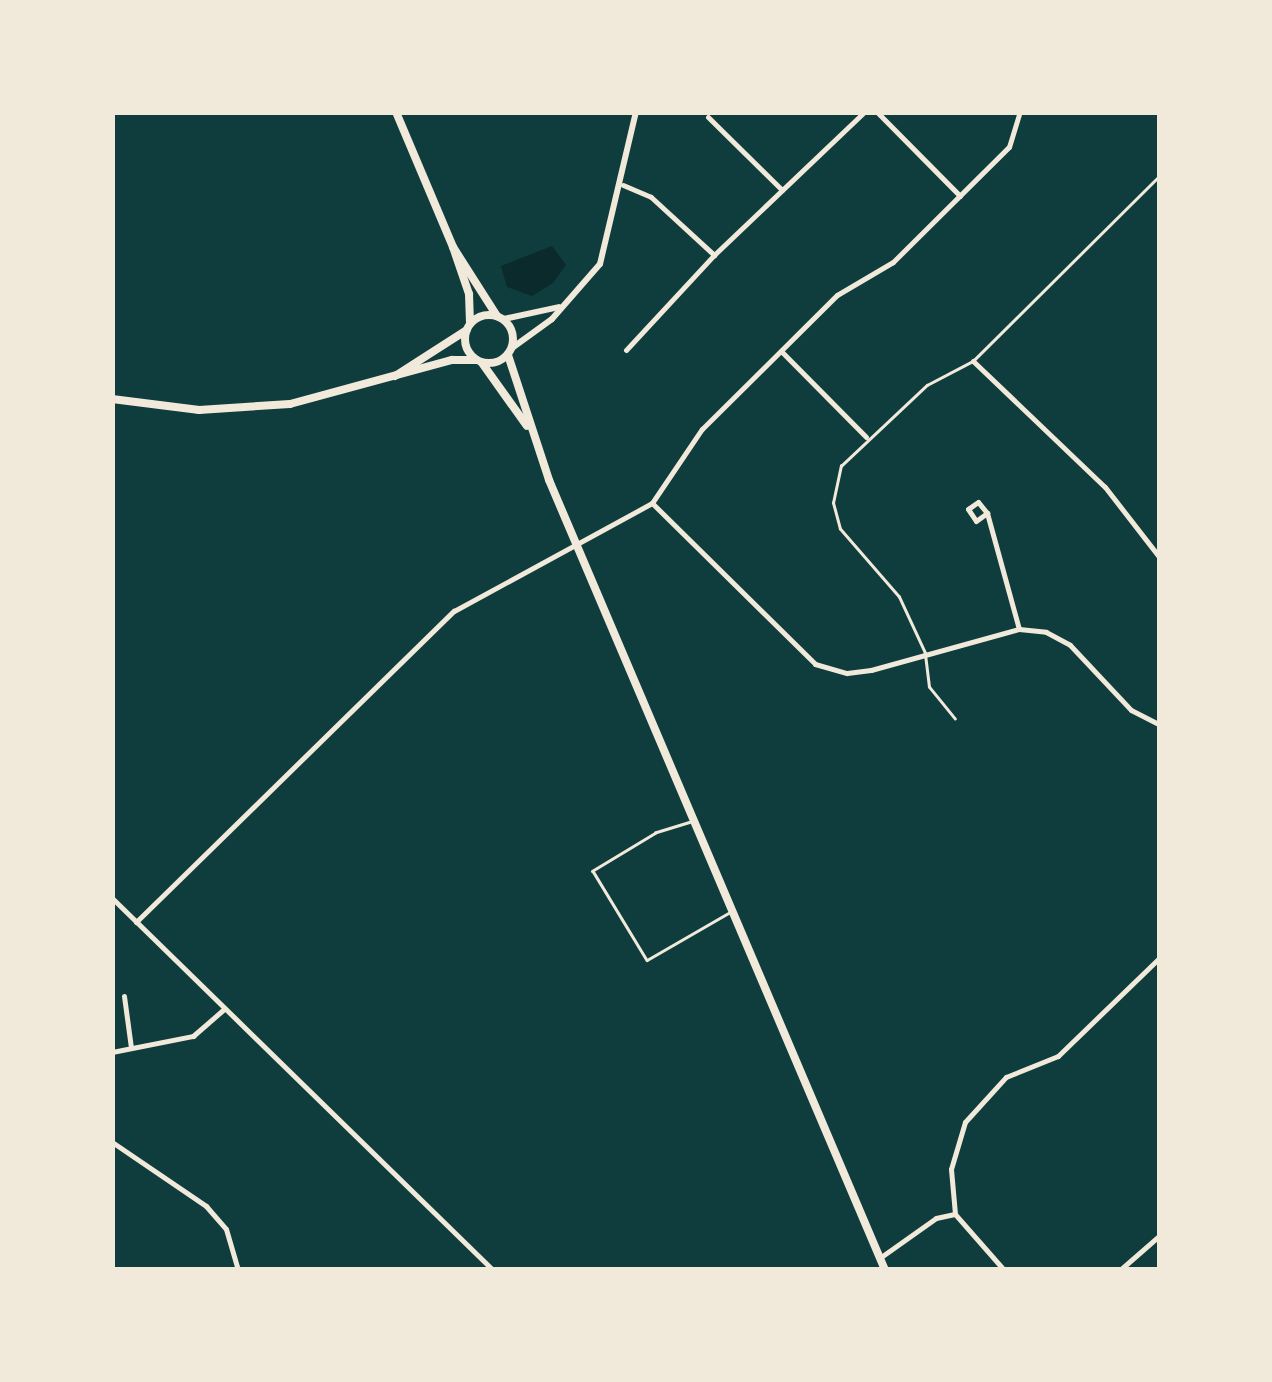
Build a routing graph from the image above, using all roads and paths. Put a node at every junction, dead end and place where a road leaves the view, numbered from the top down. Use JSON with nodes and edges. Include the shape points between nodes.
{"nodes":[{"id":1,"x":396,"y":112,"type":"edge"},
{"id":2,"x":636,"y":112,"type":"edge"},
{"id":3,"x":864,"y":112,"type":"edge"},
{"id":4,"x":877,"y":112,"type":"edge"},
{"id":5,"x":1020,"y":112,"type":"edge"},
{"id":6,"x":708,"y":117,"type":"dead end"},
{"id":7,"x":1160,"y":175,"type":"edge"},
{"id":8,"x":623,"y":186,"type":"junction"},
{"id":9,"x":782,"y":190,"type":"junction"},
{"id":10,"x":960,"y":196,"type":"junction"},
{"id":11,"x":452,"y":247,"type":"junction"},
{"id":12,"x":714,"y":255,"type":"junction"},
{"id":13,"x":560,"y":307,"type":"junction"},
{"id":14,"x":500,"y":317,"type":"junction"},
{"id":15,"x":469,"y":327,"type":"junction"},
{"id":16,"x":626,"y":350,"type":"dead end"},
{"id":17,"x":781,"y":351,"type":"junction"},
{"id":18,"x":510,"y":352,"type":"junction"},
{"id":19,"x":479,"y":361,"type":"junction"},
{"id":20,"x":973,"y":361,"type":"junction"},
{"id":21,"x":387,"y":380,"type":"junction"},
{"id":22,"x":112,"y":399,"type":"edge"},
{"id":23,"x":526,"y":426,"type":"junction"},
{"id":24,"x":866,"y":437,"type":"junction"},
{"id":25,"x":652,"y":503,"type":"junction"},
{"id":26,"x":987,"y":513,"type":"dead end"},
{"id":27,"x":576,"y":544,"type":"junction"},
{"id":28,"x":1160,"y":558,"type":"edge"},
{"id":29,"x":1019,"y":629,"type":"junction"},
{"id":30,"x":925,"y":653,"type":"junction"},
{"id":31,"x":955,"y":719,"type":"dead end"},
{"id":32,"x":1160,"y":725,"type":"edge"},
{"id":33,"x":692,"y":821,"type":"junction"},
{"id":34,"x":112,"y":898,"type":"edge"},
{"id":35,"x":730,"y":912,"type":"junction"},
{"id":36,"x":136,"y":922,"type":"junction"},
{"id":37,"x":1160,"y":958,"type":"edge"},
{"id":38,"x":124,"y":996,"type":"dead end"},
{"id":39,"x":223,"y":1010,"type":"junction"},
{"id":40,"x":131,"y":1048,"type":"junction"},
{"id":41,"x":112,"y":1052,"type":"edge"},
{"id":42,"x":112,"y":1142,"type":"edge"},
{"id":43,"x":955,"y":1214,"type":"junction"},
{"id":44,"x":1160,"y":1235,"type":"edge"},
{"id":45,"x":882,"y":1266,"type":"edge"},
{"id":46,"x":238,"y":1270,"type":"edge"},
{"id":47,"x":492,"y":1270,"type":"edge"},
{"id":48,"x":1004,"y":1270,"type":"edge"},
{"id":49,"x":1120,"y":1270,"type":"edge"}],
"edges":[{"from":1,"to":11,"type":"main road"},
{"from":2,"to":8,"type":"street"},
{"from":3,"to":9,"type":"street"},
{"from":4,"to":10,"type":"street"},
{"from":5,"to":10,"type":"street","via":[[1008,147]]},
{"from":6,"to":9,"type":"street"},
{"from":7,"to":20,"type":"lane"},
{"from":8,"to":12,"type":"street","via":[[652,197]]},
{"from":8,"to":13,"type":"street","via":[[600,264]]},
{"from":9,"to":12,"type":"street"},
{"from":10,"to":17,"type":"street","via":[[893,262],[850,283]]},
{"from":11,"to":14,"type":"main road"},
{"from":11,"to":15,"type":"main road","via":[[469,294]]},
{"from":12,"to":16,"type":"street"},
{"from":13,"to":14,"type":"street"},
{"from":13,"to":18,"type":"street"},
{"from":14,"to":15,"type":"main road"},
{"from":14,"to":18,"type":"main road","via":[[513,332]]},
{"from":15,"to":19,"type":"main road","via":[[466,344]]},
{"from":15,"to":21,"type":"main road"},
{"from":17,"to":24,"type":"street"},
{"from":17,"to":25,"type":"street","via":[[702,428]]},
{"from":18,"to":19,"type":"main road"},
{"from":18,"to":23,"type":"main road"},
{"from":19,"to":21,"type":"main road","via":[[452,360]]},
{"from":19,"to":23,"type":"main road"},
{"from":20,"to":24,"type":"lane","via":[[928,385]]},
{"from":20,"to":28,"type":"street","via":[[1106,487]]},
{"from":21,"to":22,"type":"main road","via":[[248,408]]},
{"from":23,"to":27,"type":"main road"},
{"from":24,"to":30,"type":"lane","via":[[836,481],[836,520],[899,597]]},
{"from":25,"to":27,"type":"street"},
{"from":25,"to":30,"type":"street","via":[[814,664],[848,673]]},
{"from":26,"to":29,"type":"street"},
{"from":27,"to":33,"type":"main road"},
{"from":27,"to":36,"type":"street","via":[[481,594],[430,632]]},
{"from":29,"to":30,"type":"street"},
{"from":29,"to":32,"type":"street","via":[[1046,632],[1070,645],[1131,710]]},
{"from":30,"to":31,"type":"lane","via":[[929,687]]},
{"from":33,"to":35,"type":"main road"},
{"from":33,"to":35,"type":"lane","via":[[593,872],[647,960]]},
{"from":34,"to":36,"type":"street"},
{"from":35,"to":45,"type":"main road"},
{"from":36,"to":39,"type":"street"},
{"from":37,"to":43,"type":"street","via":[[1058,1056],[1025,1066],[982,1096],[954,1146]]},
{"from":38,"to":40,"type":"street"},
{"from":39,"to":40,"type":"street","via":[[193,1036]]},
{"from":39,"to":47,"type":"street"},
{"from":40,"to":41,"type":"street"},
{"from":42,"to":46,"type":"street","via":[[206,1206],[226,1229]]},
{"from":43,"to":45,"type":"street","via":[[936,1218]]},
{"from":43,"to":48,"type":"street"},
{"from":44,"to":49,"type":"street"}]}
